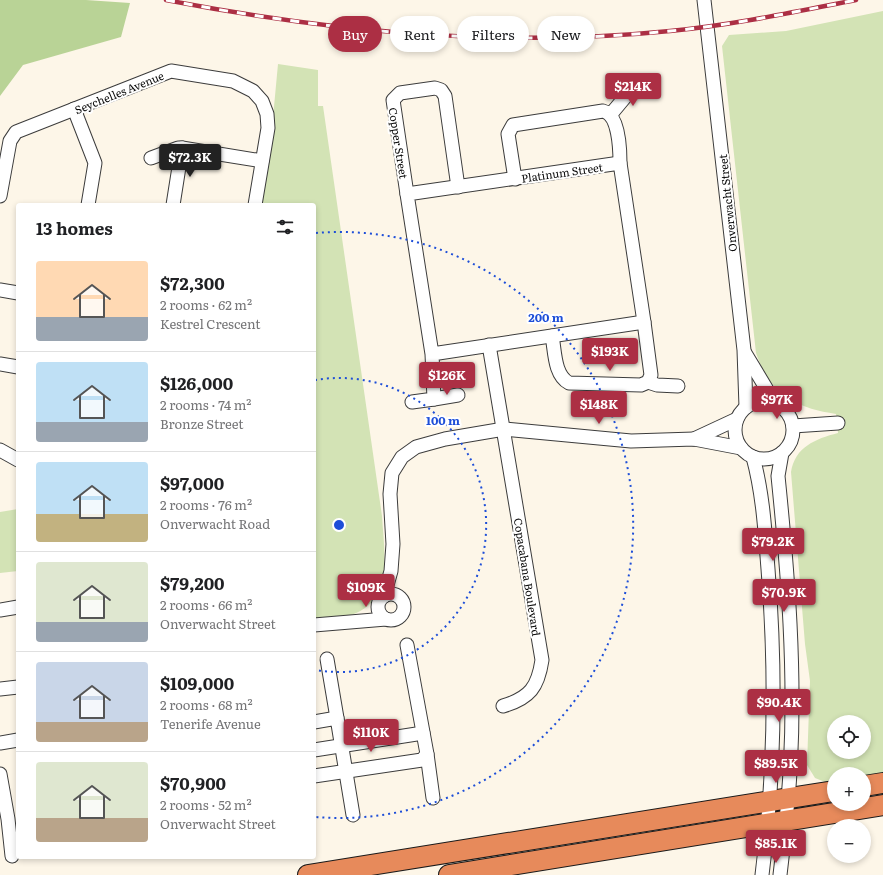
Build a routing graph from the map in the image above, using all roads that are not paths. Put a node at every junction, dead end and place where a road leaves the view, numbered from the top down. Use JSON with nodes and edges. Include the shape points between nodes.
{"nodes":[{"id":1,"x":704,"y":0,"type":"edge"},
{"id":2,"x":636,"y":84,"type":"dead end"},
{"id":3,"x":74,"y":109,"type":"junction"},
{"id":4,"x":611,"y":114,"type":"junction"},
{"id":5,"x":182,"y":148,"type":"junction"},
{"id":6,"x":151,"y":158,"type":"dead end"},
{"id":7,"x":262,"y":161,"type":"junction"},
{"id":8,"x":620,"y":163,"type":"junction"},
{"id":9,"x":515,"y":178,"type":"junction"},
{"id":10,"x":458,"y":187,"type":"junction"},
{"id":11,"x":407,"y":194,"type":"junction"},
{"id":12,"x":0,"y":196,"type":"edge"},
{"id":13,"x":88,"y":203,"type":"edge"},
{"id":14,"x":173,"y":203,"type":"edge"},
{"id":15,"x":255,"y":203,"type":"edge"},
{"id":16,"x":0,"y":290,"type":"edge"},
{"id":17,"x":16,"y":293,"type":"edge"},
{"id":18,"x":644,"y":322,"type":"junction"},
{"id":19,"x":552,"y":336,"type":"junction"},
{"id":20,"x":489,"y":346,"type":"junction"},
{"id":21,"x":744,"y":350,"type":"junction"},
{"id":22,"x":432,"y":354,"type":"junction"},
{"id":23,"x":0,"y":364,"type":"edge"},
{"id":24,"x":16,"y":367,"type":"edge"},
{"id":25,"x":648,"y":382,"type":"junction"},
{"id":26,"x":678,"y":386,"type":"dead end"},
{"id":27,"x":458,"y":395,"type":"dead end"},
{"id":28,"x":434,"y":399,"type":"junction"},
{"id":29,"x":412,"y":402,"type":"dead end"},
{"id":30,"x":775,"y":403,"type":"junction"},
{"id":31,"x":746,"y":407,"type":"junction"},
{"id":32,"x":737,"y":420,"type":"junction"},
{"id":33,"x":838,"y":423,"type":"dead end"},
{"id":34,"x":793,"y":426,"type":"junction"},
{"id":35,"x":504,"y":429,"type":"junction"},
{"id":36,"x":694,"y":439,"type":"junction"},
{"id":37,"x":741,"y":448,"type":"junction"},
{"id":38,"x":0,"y":450,"type":"edge"},
{"id":39,"x":782,"y":454,"type":"junction"},
{"id":40,"x":753,"y":457,"type":"junction"},
{"id":41,"x":16,"y":459,"type":"edge"},
{"id":42,"x":391,"y":571,"type":"junction"},
{"id":43,"x":399,"y":596,"type":"junction"},
{"id":44,"x":381,"y":600,"type":"junction"},
{"id":45,"x":16,"y":607,"type":"edge"},
{"id":46,"x":0,"y":610,"type":"edge"},
{"id":47,"x":386,"y":619,"type":"junction"},
{"id":48,"x":348,"y":622,"type":"junction"},
{"id":49,"x":316,"y":625,"type":"edge"},
{"id":50,"x":407,"y":645,"type":"dead end"},
{"id":51,"x":327,"y":659,"type":"dead end"},
{"id":52,"x":16,"y":687,"type":"edge"},
{"id":53,"x":0,"y":689,"type":"edge"},
{"id":54,"x":503,"y":706,"type":"dead end"},
{"id":55,"x":337,"y":718,"type":"junction"},
{"id":56,"x":316,"y":722,"type":"edge"},
{"id":57,"x":423,"y":733,"type":"junction"},
{"id":58,"x":16,"y":740,"type":"edge"},
{"id":59,"x":0,"y":743,"type":"edge"},
{"id":60,"x":342,"y":745,"type":"junction"},
{"id":61,"x":316,"y":750,"type":"edge"},
{"id":62,"x":427,"y":754,"type":"junction"},
{"id":63,"x":346,"y":772,"type":"junction"},
{"id":64,"x":0,"y":774,"type":"edge"},
{"id":65,"x":316,"y":776,"type":"edge"},
{"id":66,"x":883,"y":783,"type":"edge"},
{"id":67,"x":871,"y":785,"type":"edge"},
{"id":68,"x":827,"y":792,"type":"edge"},
{"id":69,"x":433,"y":798,"type":"dead end"},
{"id":70,"x":778,"y":800,"type":"junction"},
{"id":71,"x":883,"y":805,"type":"edge"},
{"id":72,"x":353,"y":815,"type":"dead end"},
{"id":73,"x":9,"y":819,"type":"edge"},
{"id":74,"x":776,"y":823,"type":"junction"},
{"id":75,"x":12,"y":856,"type":"dead end"},
{"id":76,"x":308,"y":875,"type":"edge"},
{"id":77,"x":449,"y":875,"type":"edge"},
{"id":78,"x":762,"y":875,"type":"edge"},
{"id":79,"x":780,"y":875,"type":"edge"}],
"edges":[{"from":1,"to":21,"type":"street","name":"Onverwacht Street"},
{"from":2,"to":4,"type":"street"},
{"from":3,"to":7,"type":"street","name":"Seychelles Avenue","via":[[171,71],[233,81],[253,90],[265,108],[268,128]]},
{"from":3,"to":12,"type":"street","name":"Seychelles Avenue","via":[[14,135],[10,141]]},
{"from":3,"to":13,"type":"street","via":[[95,163]]},
{"from":4,"to":8,"type":"street","via":[[614,119]]},
{"from":4,"to":9,"type":"street","via":[[603,111],[513,125],[508,134]]},
{"from":5,"to":6,"type":"street"},
{"from":5,"to":7,"type":"street"},
{"from":5,"to":14,"type":"street"},
{"from":7,"to":15,"type":"street","name":"Seychelles Avenue"},
{"from":8,"to":9,"type":"street","name":"Platinum Street"},
{"from":8,"to":18,"type":"street"},
{"from":9,"to":10,"type":"street","name":"Platinum Street"},
{"from":10,"to":11,"type":"street","name":"Platinum Street"},
{"from":10,"to":11,"type":"street","name":"Copper Street","via":[[445,96],[441,90],[435,88],[400,93],[393,100]]},
{"from":11,"to":22,"type":"street"},
{"from":16,"to":17,"type":"street"},
{"from":18,"to":19,"type":"street"},
{"from":18,"to":25,"type":"street","via":[[651,375]]},
{"from":19,"to":20,"type":"street"},
{"from":19,"to":25,"type":"street","via":[[559,373],[569,383],[641,385]]},
{"from":20,"to":22,"type":"street"},
{"from":20,"to":35,"type":"street"},
{"from":21,"to":30,"type":"street"},
{"from":21,"to":31,"type":"street","name":"Onverwacht Street"},
{"from":22,"to":28,"type":"street"},
{"from":23,"to":24,"type":"street"},
{"from":25,"to":26,"type":"street"},
{"from":27,"to":28,"type":"street"},
{"from":28,"to":29,"type":"street"},
{"from":30,"to":31,"type":"street","via":[[760,401]]},
{"from":30,"to":34,"type":"street","via":[[787,412]]},
{"from":31,"to":32,"type":"street"},
{"from":32,"to":36,"type":"street"},
{"from":32,"to":37,"type":"street","via":[[735,434]]},
{"from":33,"to":34,"type":"street"},
{"from":34,"to":39,"type":"street","via":[[791,441]]},
{"from":35,"to":36,"type":"street","via":[[631,441]]},
{"from":35,"to":42,"type":"street","via":[[444,439],[416,447],[402,457],[392,473]]},
{"from":35,"to":54,"type":"street","name":"Copacabana Boulevard","via":[[542,660],[536,684],[528,694],[518,702]]},
{"from":36,"to":37,"type":"street"},
{"from":37,"to":40,"type":"street"},
{"from":38,"to":41,"type":"street"},
{"from":39,"to":40,"type":"street","via":[[768,459]]},
{"from":39,"to":70,"type":"street","via":[[778,476],[790,617],[790,772]]},
{"from":40,"to":70,"type":"street","via":[[764,519],[772,616],[773,744]]},
{"from":42,"to":43,"type":"street"},
{"from":42,"to":44,"type":"street"},
{"from":43,"to":44,"type":"street","via":[[391,594]]},
{"from":43,"to":47,"type":"street","via":[[405,607],[403,613],[398,618]]},
{"from":44,"to":47,"type":"street","via":[[379,610]]},
{"from":44,"to":48,"type":"street"},
{"from":45,"to":46,"type":"street"},
{"from":47,"to":48,"type":"street"},
{"from":48,"to":49,"type":"street"},
{"from":50,"to":57,"type":"street"},
{"from":51,"to":55,"type":"street"},
{"from":52,"to":53,"type":"street"},
{"from":55,"to":56,"type":"street"},
{"from":55,"to":60,"type":"street"},
{"from":57,"to":60,"type":"street"},
{"from":57,"to":62,"type":"street"},
{"from":58,"to":59,"type":"street"},
{"from":60,"to":61,"type":"street"},
{"from":60,"to":63,"type":"street"},
{"from":62,"to":63,"type":"street","via":[[422,760]]},
{"from":62,"to":69,"type":"street"},
{"from":63,"to":65,"type":"street"},
{"from":63,"to":72,"type":"street"},
{"from":64,"to":73,"type":"street"},
{"from":66,"to":67,"type":"highway"},
{"from":68,"to":70,"type":"highway"},
{"from":70,"to":74,"type":"street"},
{"from":70,"to":74,"type":"street"},
{"from":70,"to":76,"type":"highway"},
{"from":71,"to":74,"type":"highway"},
{"from":73,"to":75,"type":"street"},
{"from":74,"to":77,"type":"highway"},
{"from":74,"to":78,"type":"street"},
{"from":74,"to":79,"type":"street"}]}
